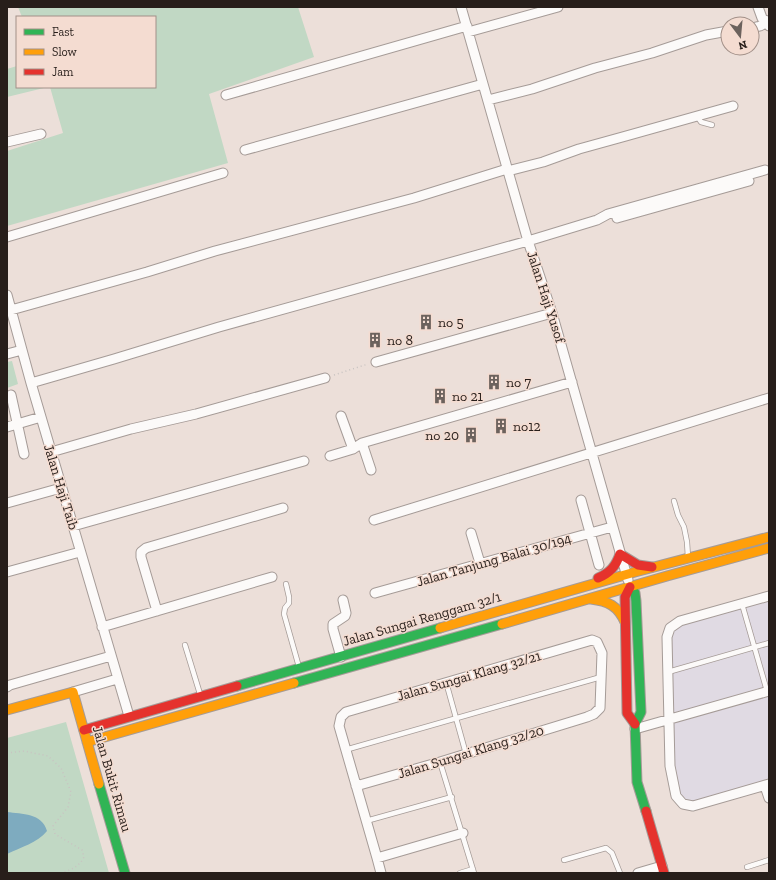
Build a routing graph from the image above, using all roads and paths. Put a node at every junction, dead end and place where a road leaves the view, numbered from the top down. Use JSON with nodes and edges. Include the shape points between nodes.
{"nodes":[{"id":1,"x":461,"y":7,"type":"edge"},
{"id":2,"x":558,"y":7,"type":"edge"},
{"id":3,"x":758,"y":7,"type":"edge"},
{"id":4,"x":769,"y":23,"type":"edge"},
{"id":5,"x":467,"y":29,"type":"junction"},
{"id":6,"x":720,"y":32,"type":"edge"},
{"id":7,"x":483,"y":84,"type":"junction"},
{"id":8,"x":226,"y":95,"type":"dead end"},
{"id":9,"x":488,"y":100,"type":"junction"},
{"id":10,"x":733,"y":106,"type":"dead end"},
{"id":11,"x":696,"y":116,"type":"junction"},
{"id":12,"x":712,"y":125,"type":"dead end"},
{"id":13,"x":41,"y":134,"type":"dead end"},
{"id":14,"x":7,"y":142,"type":"edge"},
{"id":15,"x":245,"y":150,"type":"dead end"},
{"id":16,"x":508,"y":170,"type":"junction"},
{"id":17,"x":765,"y":170,"type":"dead end"},
{"id":18,"x":223,"y":173,"type":"dead end"},
{"id":19,"x":749,"y":181,"type":"dead end"},
{"id":20,"x":597,"y":220,"type":"junction"},
{"id":21,"x":7,"y":236,"type":"edge"},
{"id":22,"x":528,"y":241,"type":"junction"},
{"id":23,"x":7,"y":295,"type":"edge"},
{"id":24,"x":11,"y":310,"type":"junction"},
{"id":25,"x":552,"y":313,"type":"junction"},
{"id":26,"x":22,"y":350,"type":"junction"},
{"id":27,"x":7,"y":354,"type":"edge"},
{"id":28,"x":376,"y":362,"type":"joint"},
{"id":29,"x":325,"y":378,"type":"joint"},
{"id":30,"x":572,"y":382,"type":"junction"},
{"id":31,"x":30,"y":383,"type":"junction"},
{"id":32,"x":11,"y":395,"type":"dead end"},
{"id":33,"x":769,"y":398,"type":"edge"},
{"id":34,"x":341,"y":416,"type":"dead end"},
{"id":35,"x":41,"y":417,"type":"junction"},
{"id":36,"x":17,"y":424,"type":"junction"},
{"id":37,"x":7,"y":427,"type":"edge"},
{"id":38,"x":362,"y":443,"type":"junction"},
{"id":39,"x":353,"y":449,"type":"junction"},
{"id":40,"x":51,"y":452,"type":"junction"},
{"id":41,"x":24,"y":454,"type":"dead end"},
{"id":42,"x":592,"y":454,"type":"junction"},
{"id":43,"x":330,"y":456,"type":"dead end"},
{"id":44,"x":304,"y":461,"type":"dead end"},
{"id":45,"x":371,"y":470,"type":"dead end"},
{"id":46,"x":61,"y":488,"type":"junction"},
{"id":47,"x":581,"y":500,"type":"dead end"},
{"id":48,"x":674,"y":501,"type":"dead end"},
{"id":49,"x":7,"y":503,"type":"edge"},
{"id":50,"x":283,"y":508,"type":"dead end"},
{"id":51,"x":374,"y":520,"type":"dead end"},
{"id":52,"x":73,"y":526,"type":"junction"},
{"id":53,"x":612,"y":526,"type":"junction"},
{"id":54,"x":471,"y":533,"type":"dead end"},
{"id":55,"x":591,"y":533,"type":"junction"},
{"id":56,"x":769,"y":537,"type":"edge"},
{"id":57,"x":769,"y":548,"type":"edge"},
{"id":58,"x":80,"y":552,"type":"junction"},
{"id":59,"x":620,"y":554,"type":"junction"},
{"id":60,"x":688,"y":557,"type":"junction"},
{"id":61,"x":480,"y":564,"type":"junction"},
{"id":62,"x":600,"y":564,"type":"dead end"},
{"id":63,"x":653,"y":567,"type":"junction"},
{"id":64,"x":7,"y":572,"type":"edge"},
{"id":65,"x":626,"y":575,"type":"junction"},
{"id":66,"x":667,"y":576,"type":"junction"},
{"id":67,"x":272,"y":577,"type":"dead end"},
{"id":68,"x":286,"y":584,"type":"dead end"},
{"id":69,"x":630,"y":587,"type":"junction"},
{"id":70,"x":375,"y":593,"type":"dead end"},
{"id":71,"x":769,"y":596,"type":"edge"},
{"id":72,"x":587,"y":599,"type":"junction"},
{"id":73,"x":343,"y":600,"type":"dead end"},
{"id":74,"x":742,"y":604,"type":"junction"},
{"id":75,"x":514,"y":608,"type":"junction"},
{"id":76,"x":157,"y":611,"type":"junction"},
{"id":77,"x":637,"y":622,"type":"junction"},
{"id":78,"x":626,"y":624,"type":"junction"},
{"id":79,"x":102,"y":627,"type":"junction"},
{"id":80,"x":769,"y":643,"type":"edge"},
{"id":81,"x":185,"y":645,"type":"dead end"},
{"id":82,"x":755,"y":647,"type":"junction"},
{"id":83,"x":111,"y":656,"type":"junction"},
{"id":84,"x":342,"y":657,"type":"junction"},
{"id":85,"x":322,"y":663,"type":"junction"},
{"id":86,"x":300,"y":669,"type":"junction"},
{"id":87,"x":668,"y":672,"type":"junction"},
{"id":88,"x":326,"y":675,"type":"junction"},
{"id":89,"x":601,"y":677,"type":"junction"},
{"id":90,"x":117,"y":679,"type":"junction"},
{"id":91,"x":446,"y":682,"type":"junction"},
{"id":92,"x":7,"y":687,"type":"edge"},
{"id":93,"x":768,"y":691,"type":"edge"},
{"id":94,"x":73,"y":692,"type":"junction"},
{"id":95,"x":200,"y":696,"type":"junction"},
{"id":96,"x":204,"y":708,"type":"junction"},
{"id":97,"x":7,"y":710,"type":"edge"},
{"id":98,"x":129,"y":716,"type":"junction"},
{"id":99,"x":457,"y":718,"type":"junction"},
{"id":100,"x":669,"y":718,"type":"junction"},
{"id":101,"x":635,"y":727,"type":"junction"},
{"id":102,"x":84,"y":730,"type":"junction"},
{"id":103,"x":108,"y":736,"type":"junction"},
{"id":104,"x":87,"y":742,"type":"junction"},
{"id":105,"x":345,"y":750,"type":"junction"},
{"id":106,"x":7,"y":753,"type":"edge"},
{"id":107,"x":466,"y":754,"type":"junction"},
{"id":108,"x":440,"y":762,"type":"junction"},
{"id":109,"x":95,"y":768,"type":"junction"},
{"id":110,"x":767,"y":785,"type":"edge"},
{"id":111,"x":356,"y":786,"type":"junction"},
{"id":112,"x":452,"y":796,"type":"junction"},
{"id":113,"x":769,"y":798,"type":"edge"},
{"id":114,"x":366,"y":821,"type":"junction"},
{"id":115,"x":463,"y":833,"type":"junction"},
{"id":116,"x":377,"y":858,"type":"junction"},
{"id":117,"x":564,"y":860,"type":"dead end"},
{"id":118,"x":769,"y":860,"type":"edge"},
{"id":119,"x":747,"y":867,"type":"dead end"},
{"id":120,"x":663,"y":869,"type":"edge"},
{"id":121,"x":474,"y":871,"type":"edge"},
{"id":122,"x":62,"y":873,"type":"edge"},
{"id":123,"x":125,"y":873,"type":"edge"},
{"id":124,"x":381,"y":873,"type":"edge"},
{"id":125,"x":460,"y":873,"type":"edge"},
{"id":126,"x":620,"y":873,"type":"edge"},
{"id":127,"x":638,"y":873,"type":"edge"}],
"edges":[{"from":1,"to":5,"type":"street","name":"Jalan Haji Yusof"},
{"from":2,"to":5,"type":"street"},
{"from":3,"to":4,"type":"street","via":[[762,18]]},
{"from":5,"to":7,"type":"street","name":"Jalan Haji Yusof"},
{"from":5,"to":8,"type":"street"},
{"from":6,"to":9,"type":"street"},
{"from":7,"to":9,"type":"street","name":"Jalan Haji Yusof"},
{"from":7,"to":15,"type":"street"},
{"from":9,"to":16,"type":"street","name":"Jalan Haji Yusof"},
{"from":10,"to":11,"type":"street"},
{"from":11,"to":12,"type":"lane","via":[[701,122]]},
{"from":11,"to":16,"type":"street"},
{"from":13,"to":14,"type":"street"},
{"from":16,"to":22,"type":"street","name":"Jalan Haji Yusof"},
{"from":16,"to":24,"type":"street"},
{"from":17,"to":20,"type":"street","via":[[608,214]]},
{"from":18,"to":21,"type":"street"},
{"from":19,"to":20,"type":"street","via":[[614,219]]},
{"from":20,"to":22,"type":"street"},
{"from":22,"to":25,"type":"street","name":"Jalan Haji Yusof"},
{"from":22,"to":31,"type":"street","via":[[219,327]]},
{"from":23,"to":24,"type":"street","name":"Jalan Haji Taib"},
{"from":24,"to":26,"type":"street","name":"Jalan Haji Taib"},
{"from":25,"to":28,"type":"street"},
{"from":25,"to":30,"type":"street","name":"Jalan Haji Yusof"},
{"from":26,"to":27,"type":"street"},
{"from":26,"to":31,"type":"street","name":"Jalan Haji Taib"},
{"from":28,"to":29,"type":"path"},
{"from":29,"to":40,"type":"street"},
{"from":30,"to":38,"type":"street"},
{"from":30,"to":42,"type":"street","name":"Jalan Haji Yusof"},
{"from":31,"to":35,"type":"street","name":"Jalan Haji Taib"},
{"from":32,"to":36,"type":"street"},
{"from":33,"to":42,"type":"street"},
{"from":34,"to":39,"type":"street"},
{"from":35,"to":36,"type":"street"},
{"from":35,"to":40,"type":"street","name":"Jalan Haji Taib"},
{"from":36,"to":37,"type":"street"},
{"from":36,"to":41,"type":"street"},
{"from":38,"to":39,"type":"street"},
{"from":38,"to":45,"type":"street"},
{"from":39,"to":43,"type":"street"},
{"from":40,"to":46,"type":"street","name":"Jalan Haji Taib"},
{"from":42,"to":51,"type":"street"},
{"from":42,"to":53,"type":"street","name":"Jalan Haji Yusof"},
{"from":44,"to":52,"type":"street"},
{"from":46,"to":49,"type":"street"},
{"from":46,"to":52,"type":"street","name":"Jalan Haji Taib"},
{"from":47,"to":55,"type":"street"},
{"from":48,"to":60,"type":"lane","via":[[684,528]]},
{"from":50,"to":76,"type":"street","via":[[146,548],[141,552]]},
{"from":52,"to":58,"type":"street","name":"Jalan Haji Taib"},
{"from":53,"to":55,"type":"street","name":"Jalan Tanjung Balai 30/194"},
{"from":53,"to":59,"type":"street","name":"Jalan Haji Yusof"},
{"from":54,"to":61,"type":"street"},
{"from":55,"to":61,"type":"street","name":"Jalan Tanjung Balai 30/194"},
{"from":55,"to":62,"type":"street"},
{"from":56,"to":60,"type":"main road","name":"Jalan Sungai Renggam 32/1"},
{"from":57,"to":66,"type":"main road","name":"Jalan Sungai Renggam 32/1"},
{"from":58,"to":64,"type":"street"},
{"from":58,"to":79,"type":"street","name":"Jalan Haji Taib"},
{"from":59,"to":63,"type":"main road","via":[[638,565]]},
{"from":59,"to":65,"type":"street","name":"Jalan Haji Yusof"},
{"from":59,"to":75,"type":"main road","via":[[613,570],[603,576],[524,599]]},
{"from":60,"to":63,"type":"main road","name":"Jalan Sungai Renggam 32/1"},
{"from":61,"to":70,"type":"street","name":"Jalan Tanjung Balai 30/194"},
{"from":63,"to":65,"type":"main road","name":"Jalan Sungai Renggam 32/1"},
{"from":65,"to":69,"type":"street","name":"Jalan Haji Yusof"},
{"from":65,"to":75,"type":"main road","name":"Jalan Sungai Renggam 32/1"},
{"from":66,"to":69,"type":"main road","name":"Jalan Sungai Renggam 32/1"},
{"from":66,"to":77,"type":"main road","via":[[645,594]]},
{"from":67,"to":76,"type":"street"},
{"from":68,"to":86,"type":"lane","via":[[289,603],[284,614]]},
{"from":69,"to":72,"type":"main road","name":"Jalan Sungai Renggam 32/1"},
{"from":69,"to":77,"type":"main road","via":[[635,593]]},
{"from":69,"to":78,"type":"main road","via":[[625,597]]},
{"from":71,"to":74,"type":"street"},
{"from":72,"to":78,"type":"main road","via":[[608,602],[615,606]]},
{"from":72,"to":88,"type":"main road","name":"Jalan Sungai Renggam 32/1"},
{"from":73,"to":84,"type":"street","via":[[345,616],[333,624]]},
{"from":74,"to":82,"type":"lane"},
{"from":74,"to":87,"type":"street","via":[[680,621],[670,628],[666,637]]},
{"from":75,"to":84,"type":"main road","name":"Jalan Sungai Renggam 32/1"},
{"from":76,"to":79,"type":"street"},
{"from":77,"to":101,"type":"main road","via":[[641,712]]},
{"from":78,"to":101,"type":"main road","via":[[627,713]]},
{"from":79,"to":83,"type":"street","name":"Jalan Haji Taib"},
{"from":80,"to":82,"type":"lane"},
{"from":81,"to":95,"type":"lane"},
{"from":82,"to":87,"type":"lane"},
{"from":82,"to":93,"type":"lane"},
{"from":83,"to":90,"type":"street","name":"Jalan Haji Taib"},
{"from":83,"to":92,"type":"street"},
{"from":84,"to":85,"type":"main road","name":"Jalan Sungai Renggam 32/1"},
{"from":85,"to":86,"type":"main road","name":"Jalan Sungai Renggam 32/1"},
{"from":85,"to":88,"type":"main road"},
{"from":86,"to":95,"type":"main road","name":"Jalan Sungai Renggam 32/1"},
{"from":87,"to":100,"type":"street"},
{"from":88,"to":96,"type":"main road","name":"Jalan Sungai Renggam 32/1"},
{"from":89,"to":91,"type":"street","name":"Jalan Sungai Klang 32/21","via":[[602,653],[597,642],[592,640]]},
{"from":89,"to":99,"type":"lane"},
{"from":89,"to":107,"type":"street","name":"Jalan Sungai Klang 32/20","via":[[600,708],[594,714]]},
{"from":90,"to":94,"type":"street"},
{"from":90,"to":98,"type":"street","name":"Jalan Haji Taib"},
{"from":91,"to":99,"type":"lane"},
{"from":91,"to":105,"type":"street","name":"Jalan Sungai Klang 32/21","via":[[346,712],[341,717],[339,726]]},
{"from":93,"to":100,"type":"street"},
{"from":94,"to":97,"type":"main road"},
{"from":94,"to":102,"type":"main road","name":"Jalan Bukit Rimau"},
{"from":95,"to":96,"type":"main road"},
{"from":95,"to":98,"type":"main road","name":"Jalan Sungai Renggam 32/1"},
{"from":96,"to":103,"type":"main road","name":"Jalan Sungai Renggam 32/1"},
{"from":98,"to":102,"type":"main road","name":"Jalan Sungai Renggam 32/1"},
{"from":99,"to":105,"type":"lane"},
{"from":99,"to":107,"type":"lane"},
{"from":100,"to":101,"type":"street"},
{"from":100,"to":110,"type":"street","via":[[670,766],[676,796],[683,804],[693,806]]},
{"from":101,"to":120,"type":"main road","via":[[637,782]]},
{"from":102,"to":104,"type":"main road","name":"Jalan Bukit Rimau"},
{"from":103,"to":104,"type":"main road","name":"Jalan Sungai Renggam 32/1"},
{"from":103,"to":109,"type":"main road","via":[[95,753]]},
{"from":104,"to":109,"type":"main road","name":"Jalan Bukit Rimau"},
{"from":105,"to":111,"type":"street"},
{"from":106,"to":122,"type":"path","via":[[24,751],[48,756],[61,768],[71,792],[68,807],[53,826],[55,834],[82,850],[84,857],[80,865]]},
{"from":107,"to":108,"type":"street","name":"Jalan Sungai Klang 32/20"},
{"from":108,"to":111,"type":"street","name":"Jalan Sungai Klang 32/20"},
{"from":108,"to":112,"type":"lane"},
{"from":109,"to":123,"type":"main road","name":"Jalan Bukit Rimau"},
{"from":110,"to":113,"type":"street"},
{"from":111,"to":114,"type":"street"},
{"from":112,"to":114,"type":"lane"},
{"from":112,"to":115,"type":"lane"},
{"from":114,"to":116,"type":"street"},
{"from":115,"to":116,"type":"street"},
{"from":115,"to":121,"type":"lane"},
{"from":116,"to":124,"type":"street"},
{"from":117,"to":126,"type":"lane","via":[[606,848],[612,853]]},
{"from":118,"to":119,"type":"lane"},
{"from":120,"to":127,"type":"street"},
{"from":121,"to":125,"type":"lane"}]}
